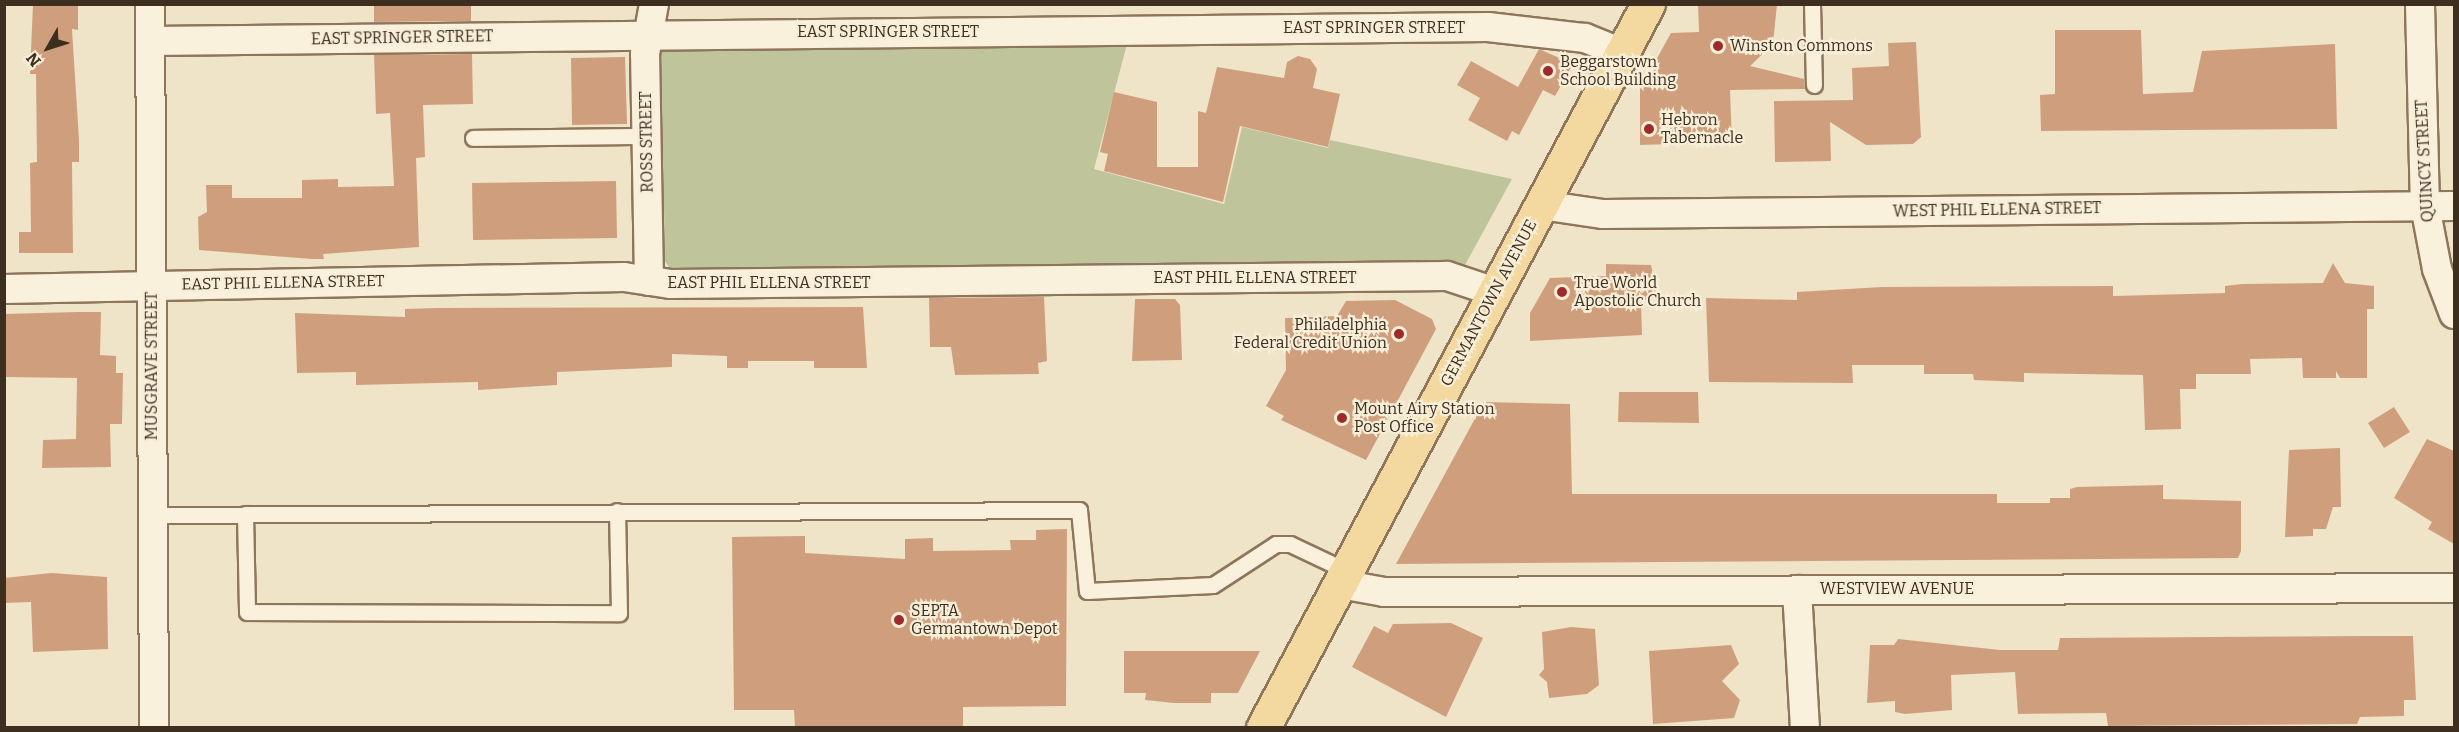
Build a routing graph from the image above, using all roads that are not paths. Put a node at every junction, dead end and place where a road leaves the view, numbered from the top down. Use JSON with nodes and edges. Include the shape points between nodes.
{"nodes":[{"id":1,"x":150,"y":4,"type":"edge"},
{"id":2,"x":654,"y":4,"type":"edge"},
{"id":3,"x":1648,"y":4,"type":"edge"},
{"id":4,"x":1812,"y":4,"type":"edge"},
{"id":5,"x":2420,"y":4,"type":"edge"},
{"id":6,"x":649,"y":35,"type":"junction"},
{"id":7,"x":150,"y":41,"type":"junction"},
{"id":8,"x":1622,"y":53,"type":"junction"},
{"id":9,"x":1814,"y":85,"type":"dead end"},
{"id":10,"x":648,"y":136,"type":"junction"},
{"id":11,"x":473,"y":138,"type":"dead end"},
{"id":12,"x":1541,"y":205,"type":"junction"},
{"id":13,"x":2425,"y":206,"type":"junction"},
{"id":14,"x":2454,"y":206,"type":"edge"},
{"id":15,"x":649,"y":281,"type":"junction"},
{"id":16,"x":152,"y":286,"type":"junction"},
{"id":17,"x":4,"y":289,"type":"edge"},
{"id":18,"x":1495,"y":292,"type":"junction"},
{"id":19,"x":2454,"y":314,"type":"edge"},
{"id":20,"x":617,"y":511,"type":"junction"},
{"id":21,"x":245,"y":514,"type":"junction"},
{"id":22,"x":154,"y":515,"type":"junction"},
{"id":23,"x":1343,"y":578,"type":"junction"},
{"id":24,"x":2454,"y":588,"type":"edge"},
{"id":25,"x":1797,"y":590,"type":"junction"},
{"id":26,"x":154,"y":728,"type":"edge"},
{"id":27,"x":1263,"y":728,"type":"edge"},
{"id":28,"x":1805,"y":728,"type":"edge"}],
"edges":[{"from":1,"to":7,"type":"street","name":"MUSGRAVE STREET"},
{"from":2,"to":6,"type":"street","name":"ROSS STREET"},
{"from":3,"to":8,"type":"main road","name":"GERMANTOWN AVENUE"},
{"from":4,"to":9,"type":"lane"},
{"from":5,"to":13,"type":"street","name":"QUINCY STREET"},
{"from":6,"to":7,"type":"street","name":"EAST SPRINGER STREET"},
{"from":6,"to":8,"type":"street","name":"EAST SPRINGER STREET","via":[[1515,27],[1585,38]]},
{"from":6,"to":10,"type":"street","name":"ROSS STREET"},
{"from":7,"to":16,"type":"street","name":"MUSGRAVE STREET"},
{"from":8,"to":12,"type":"main road","name":"GERMANTOWN AVENUE"},
{"from":10,"to":11,"type":"lane"},
{"from":10,"to":15,"type":"street","name":"ROSS STREET"},
{"from":12,"to":13,"type":"street","name":"WEST PHIL ELLENA STREET","via":[[1603,214]]},
{"from":12,"to":18,"type":"main road","name":"GERMANTOWN AVENUE"},
{"from":13,"to":14,"type":"street","name":"WEST PHIL ELLENA STREET"},
{"from":13,"to":19,"type":"street","name":"QUINCY STREET","via":[[2437,269]]},
{"from":15,"to":16,"type":"street","name":"EAST PHIL ELLENA STREET"},
{"from":15,"to":18,"type":"street","name":"EAST PHIL ELLENA STREET","via":[[1447,276]]},
{"from":16,"to":17,"type":"street","name":"EAST PHIL ELLENA STREET"},
{"from":16,"to":22,"type":"street","name":"MUSGRAVE STREET"},
{"from":18,"to":23,"type":"main road","name":"GERMANTOWN AVENUE"},
{"from":20,"to":21,"type":"lane"},
{"from":20,"to":21,"type":"lane","via":[[620,613],[247,612]]},
{"from":20,"to":23,"type":"lane","via":[[1079,510],[1087,591],[1213,585],[1276,544],[1290,544]]},
{"from":21,"to":22,"type":"lane"},
{"from":22,"to":26,"type":"street","name":"MUSGRAVE STREET"},
{"from":23,"to":25,"type":"street","name":"WESTVIEW AVENUE","via":[[1384,592]]},
{"from":23,"to":27,"type":"main road","name":"GERMANTOWN AVENUE"},
{"from":24,"to":25,"type":"street","name":"WESTVIEW AVENUE"},
{"from":25,"to":28,"type":"street"}]}
